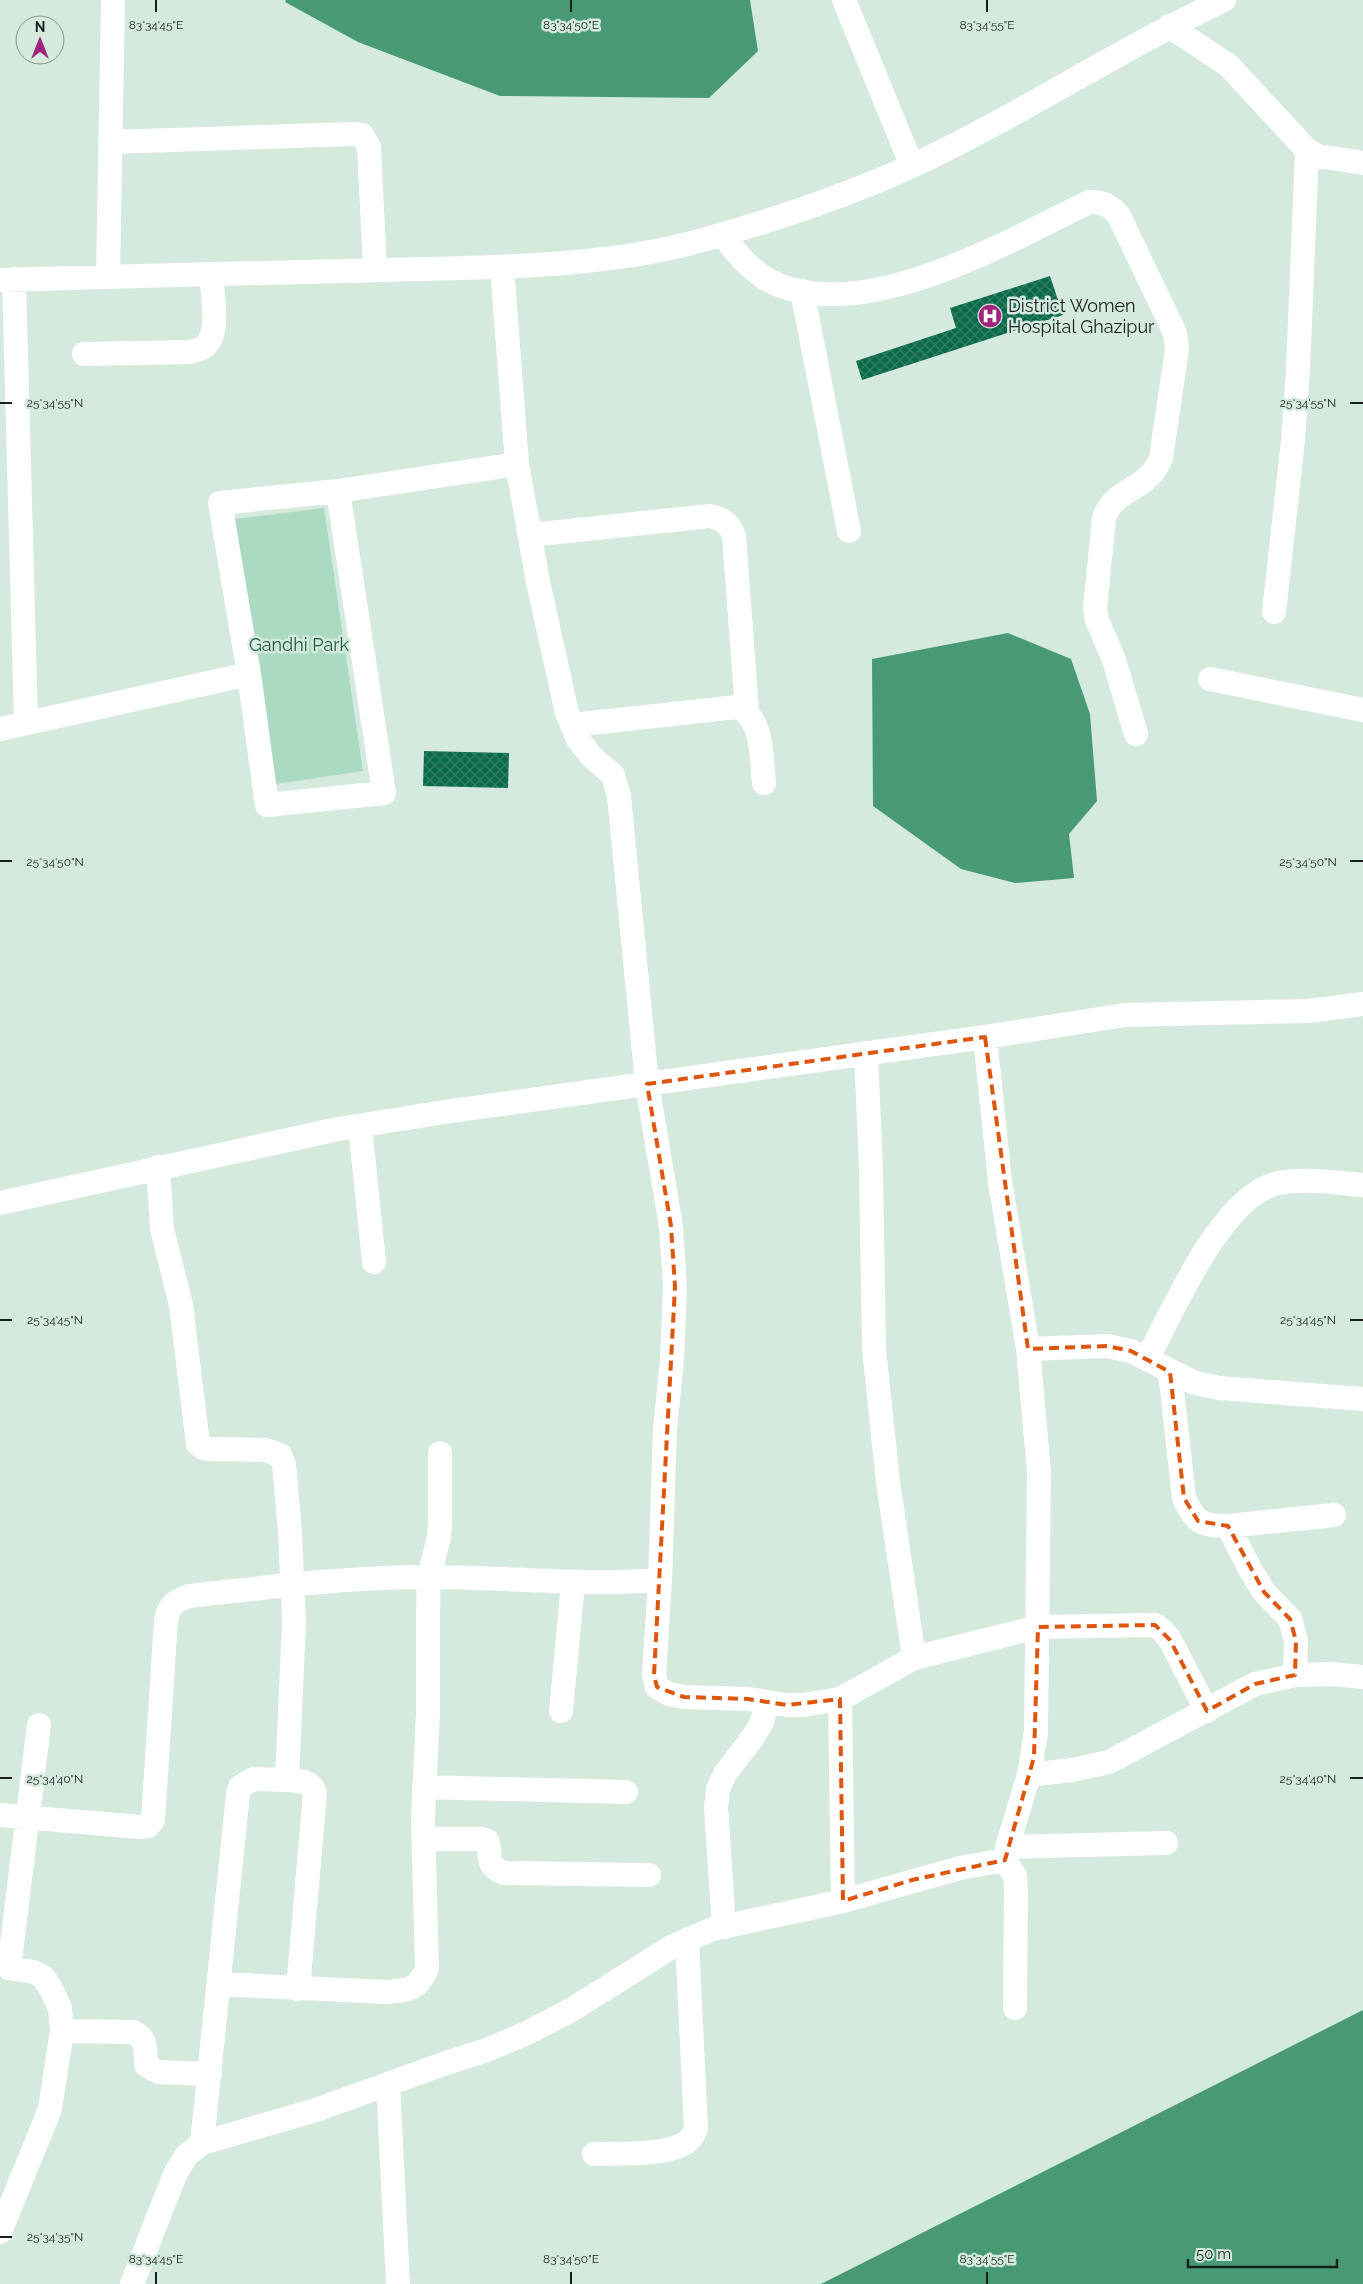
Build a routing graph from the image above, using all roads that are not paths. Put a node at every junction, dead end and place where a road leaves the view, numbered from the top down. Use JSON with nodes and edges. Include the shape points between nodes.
{"nodes":[{"id":1,"x":113,"y":0,"type":"edge"},
{"id":2,"x":844,"y":0,"type":"edge"},
{"id":3,"x":1224,"y":0,"type":"edge"},
{"id":4,"x":1169,"y":26,"type":"junction"},
{"id":5,"x":110,"y":142,"type":"junction"},
{"id":6,"x":1306,"y":150,"type":"junction"},
{"id":7,"x":1363,"y":163,"type":"edge"},
{"id":8,"x":912,"y":166,"type":"junction"},
{"id":9,"x":722,"y":234,"type":"junction"},
{"id":10,"x":502,"y":267,"type":"junction"},
{"id":11,"x":375,"y":270,"type":"junction"},
{"id":12,"x":211,"y":274,"type":"junction"},
{"id":13,"x":108,"y":276,"type":"junction"},
{"id":14,"x":7,"y":280,"type":"edge"},
{"id":15,"x":802,"y":291,"type":"junction"},
{"id":16,"x":84,"y":354,"type":"dead end"},
{"id":17,"x":517,"y":464,"type":"junction"},
{"id":18,"x":338,"y":491,"type":"junction"},
{"id":19,"x":849,"y":531,"type":"dead end"},
{"id":20,"x":530,"y":534,"type":"junction"},
{"id":21,"x":1274,"y":612,"type":"dead end"},
{"id":22,"x":249,"y":674,"type":"junction"},
{"id":23,"x":1210,"y":679,"type":"dead end"},
{"id":24,"x":747,"y":710,"type":"junction"},
{"id":25,"x":1363,"y":710,"type":"edge"},
{"id":26,"x":26,"y":723,"type":"junction"},
{"id":27,"x":572,"y":725,"type":"junction"},
{"id":28,"x":0,"y":729,"type":"edge"},
{"id":29,"x":1136,"y":734,"type":"dead end"},
{"id":30,"x":764,"y":783,"type":"dead end"},
{"id":31,"x":1363,"y":1004,"type":"edge"},
{"id":32,"x":985,"y":1037,"type":"junction"},
{"id":33,"x":866,"y":1053,"type":"junction"},
{"id":34,"x":647,"y":1084,"type":"junction"},
{"id":35,"x":360,"y":1126,"type":"junction"},
{"id":36,"x":158,"y":1167,"type":"junction"},
{"id":37,"x":1363,"y":1185,"type":"edge"},
{"id":38,"x":0,"y":1203,"type":"edge"},
{"id":39,"x":374,"y":1262,"type":"dead end"},
{"id":40,"x":1028,"y":1349,"type":"junction"},
{"id":41,"x":1147,"y":1360,"type":"junction"},
{"id":42,"x":1170,"y":1372,"type":"junction"},
{"id":43,"x":1363,"y":1399,"type":"edge"},
{"id":44,"x":440,"y":1453,"type":"dead end"},
{"id":45,"x":1334,"y":1515,"type":"dead end"},
{"id":46,"x":1228,"y":1526,"type":"junction"},
{"id":47,"x":429,"y":1577,"type":"junction"},
{"id":48,"x":660,"y":1580,"type":"junction"},
{"id":49,"x":573,"y":1583,"type":"junction"},
{"id":50,"x":292,"y":1584,"type":"junction"},
{"id":51,"x":1038,"y":1627,"type":"junction"},
{"id":52,"x":914,"y":1658,"type":"junction"},
{"id":53,"x":1295,"y":1675,"type":"junction"},
{"id":54,"x":1363,"y":1677,"type":"edge"},
{"id":55,"x":840,"y":1698,"type":"junction"},
{"id":56,"x":768,"y":1702,"type":"junction"},
{"id":57,"x":561,"y":1711,"type":"dead end"},
{"id":58,"x":1207,"y":1711,"type":"junction"},
{"id":59,"x":39,"y":1725,"type":"dead end"},
{"id":60,"x":1029,"y":1775,"type":"junction"},
{"id":61,"x":288,"y":1780,"type":"junction"},
{"id":62,"x":424,"y":1787,"type":"junction"},
{"id":63,"x":626,"y":1792,"type":"dead end"},
{"id":64,"x":0,"y":1815,"type":"edge"},
{"id":65,"x":28,"y":1817,"type":"junction"},
{"id":66,"x":424,"y":1839,"type":"junction"},
{"id":67,"x":1166,"y":1843,"type":"dead end"},
{"id":68,"x":1006,"y":1853,"type":"junction"},
{"id":69,"x":649,"y":1875,"type":"dead end"},
{"id":70,"x":843,"y":1900,"type":"junction"},
{"id":71,"x":724,"y":1927,"type":"junction"},
{"id":72,"x":686,"y":1940,"type":"junction"},
{"id":73,"x":4,"y":1968,"type":"edge"},
{"id":74,"x":219,"y":1984,"type":"junction"},
{"id":75,"x":298,"y":1989,"type":"junction"},
{"id":76,"x":1015,"y":2008,"type":"dead end"},
{"id":77,"x":62,"y":2031,"type":"junction"},
{"id":78,"x":210,"y":2074,"type":"junction"},
{"id":79,"x":388,"y":2084,"type":"junction"},
{"id":80,"x":202,"y":2142,"type":"junction"},
{"id":81,"x":594,"y":2154,"type":"dead end"},
{"id":82,"x":0,"y":2232,"type":"edge"},
{"id":83,"x":132,"y":2284,"type":"edge"},
{"id":84,"x":398,"y":2284,"type":"edge"}],
"edges":[{"from":1,"to":5,"type":"street"},
{"from":2,"to":8,"type":"street"},
{"from":3,"to":4,"type":"street"},
{"from":4,"to":6,"type":"street","via":[[1228,65]]},
{"from":4,"to":8,"type":"street"},
{"from":5,"to":11,"type":"street","via":[[362,136],[370,147]]},
{"from":5,"to":13,"type":"street"},
{"from":6,"to":7,"type":"street","via":[[1318,156]]},
{"from":6,"to":21,"type":"street","via":[[1298,370]]},
{"from":8,"to":9,"type":"street"},
{"from":9,"to":10,"type":"street","via":[[638,254]]},
{"from":9,"to":15,"type":"street","via":[[745,263],[762,276],[780,286]]},
{"from":10,"to":11,"type":"street"},
{"from":10,"to":17,"type":"street"},
{"from":11,"to":12,"type":"street"},
{"from":12,"to":13,"type":"street"},
{"from":12,"to":16,"type":"street","via":[[214,330],[202,348],[189,352]]},
{"from":13,"to":14,"type":"street"},
{"from":14,"to":26,"type":"street"},
{"from":15,"to":19,"type":"street"},
{"from":15,"to":29,"type":"street","via":[[849,293],[915,281],[959,265],[1089,202],[1102,202],[1112,207],[1174,333],[1177,349],[1161,458],[1154,472],[1108,506],[1104,518],[1095,608]]},
{"from":17,"to":18,"type":"street"},
{"from":17,"to":20,"type":"street"},
{"from":18,"to":22,"type":"street","via":[[220,502]]},
{"from":18,"to":22,"type":"street","via":[[384,793],[267,805]]},
{"from":20,"to":24,"type":"street","via":[[710,516],[730,525],[734,536]]},
{"from":20,"to":27,"type":"street"},
{"from":22,"to":26,"type":"street"},
{"from":23,"to":25,"type":"street"},
{"from":24,"to":27,"type":"street","via":[[737,706],[721,707]]},
{"from":24,"to":30,"type":"street","via":[[758,732]]},
{"from":26,"to":28,"type":"street"},
{"from":27,"to":34,"type":"street","via":[[591,756],[613,775],[619,796]]},
{"from":31,"to":32,"type":"street","via":[[1308,1011],[1125,1015]]},
{"from":32,"to":33,"type":"street"},
{"from":32,"to":40,"type":"street","via":[[1000,1182]]},
{"from":33,"to":34,"type":"street"},
{"from":33,"to":52,"type":"street","via":[[874,1349],[888,1482]]},
{"from":34,"to":35,"type":"street"},
{"from":34,"to":48,"type":"street","via":[[671,1226],[674,1287]]},
{"from":35,"to":36,"type":"street"},
{"from":35,"to":39,"type":"street"},
{"from":36,"to":38,"type":"street"},
{"from":36,"to":50,"type":"street","via":[[162,1229],[181,1305],[198,1444],[210,1449],[265,1450],[280,1455]]},
{"from":37,"to":41,"type":"street","via":[[1275,1184],[1240,1204],[1206,1250]]},
{"from":40,"to":41,"type":"street","via":[[1108,1346],[1130,1351]]},
{"from":40,"to":51,"type":"street","via":[[1039,1472]]},
{"from":41,"to":42,"type":"street"},
{"from":42,"to":43,"type":"street","via":[[1219,1388]]},
{"from":42,"to":46,"type":"street","via":[[1184,1498],[1190,1513],[1198,1521]]},
{"from":44,"to":47,"type":"street","via":[[439,1537]]},
{"from":45,"to":46,"type":"street"},
{"from":46,"to":53,"type":"street","via":[[1264,1592],[1290,1619],[1296,1641]]},
{"from":47,"to":49,"type":"street"},
{"from":47,"to":50,"type":"street"},
{"from":47,"to":62,"type":"street"},
{"from":48,"to":49,"type":"street"},
{"from":48,"to":56,"type":"street","via":[[654,1675],[657,1687],[669,1694]]},
{"from":49,"to":57,"type":"street"},
{"from":50,"to":61,"type":"street","via":[[294,1621]]},
{"from":50,"to":65,"type":"street","via":[[189,1596],[176,1600],[168,1609],[155,1811],[148,1826]]},
{"from":51,"to":52,"type":"street"},
{"from":51,"to":58,"type":"street","via":[[1155,1625],[1170,1640]]},
{"from":51,"to":60,"type":"street","via":[[1036,1732]]},
{"from":52,"to":55,"type":"street"},
{"from":53,"to":54,"type":"street"},
{"from":53,"to":58,"type":"street","via":[[1255,1684]]},
{"from":55,"to":56,"type":"street","via":[[795,1705]]},
{"from":55,"to":70,"type":"street"},
{"from":56,"to":71,"type":"street","via":[[753,1738],[718,1789],[716,1808]]},
{"from":58,"to":60,"type":"street","via":[[1109,1762]]},
{"from":59,"to":65,"type":"street"},
{"from":60,"to":68,"type":"street"},
{"from":61,"to":74,"type":"street","via":[[253,1779],[240,1787]]},
{"from":61,"to":75,"type":"street","via":[[308,1783],[315,1793]]},
{"from":62,"to":63,"type":"street"},
{"from":62,"to":66,"type":"street"},
{"from":64,"to":65,"type":"street"},
{"from":65,"to":73,"type":"street"},
{"from":66,"to":69,"type":"street","via":[[482,1839],[486,1841],[491,1864],[504,1873]]},
{"from":66,"to":75,"type":"street","via":[[427,1968],[422,1981],[409,1990],[387,1992]]},
{"from":67,"to":68,"type":"street"},
{"from":68,"to":70,"type":"street"},
{"from":68,"to":76,"type":"street","via":[[1016,1882]]},
{"from":70,"to":71,"type":"street"},
{"from":71,"to":72,"type":"street"},
{"from":72,"to":79,"type":"street","via":[[573,2009],[527,2033]]},
{"from":72,"to":81,"type":"street","via":[[696,2129],[684,2144],[666,2150]]},
{"from":73,"to":77,"type":"street","via":[[34,1972],[42,1978],[60,2008]]},
{"from":74,"to":75,"type":"street"},
{"from":74,"to":78,"type":"street"},
{"from":77,"to":78,"type":"street","via":[[133,2032],[141,2035],[146,2065],[151,2069]]},
{"from":77,"to":82,"type":"street","via":[[50,2109]]},
{"from":78,"to":80,"type":"street"},
{"from":79,"to":80,"type":"street","via":[[316,2110]]},
{"from":79,"to":84,"type":"street"},
{"from":80,"to":83,"type":"street","via":[[186,2155],[176,2172]]}]}
